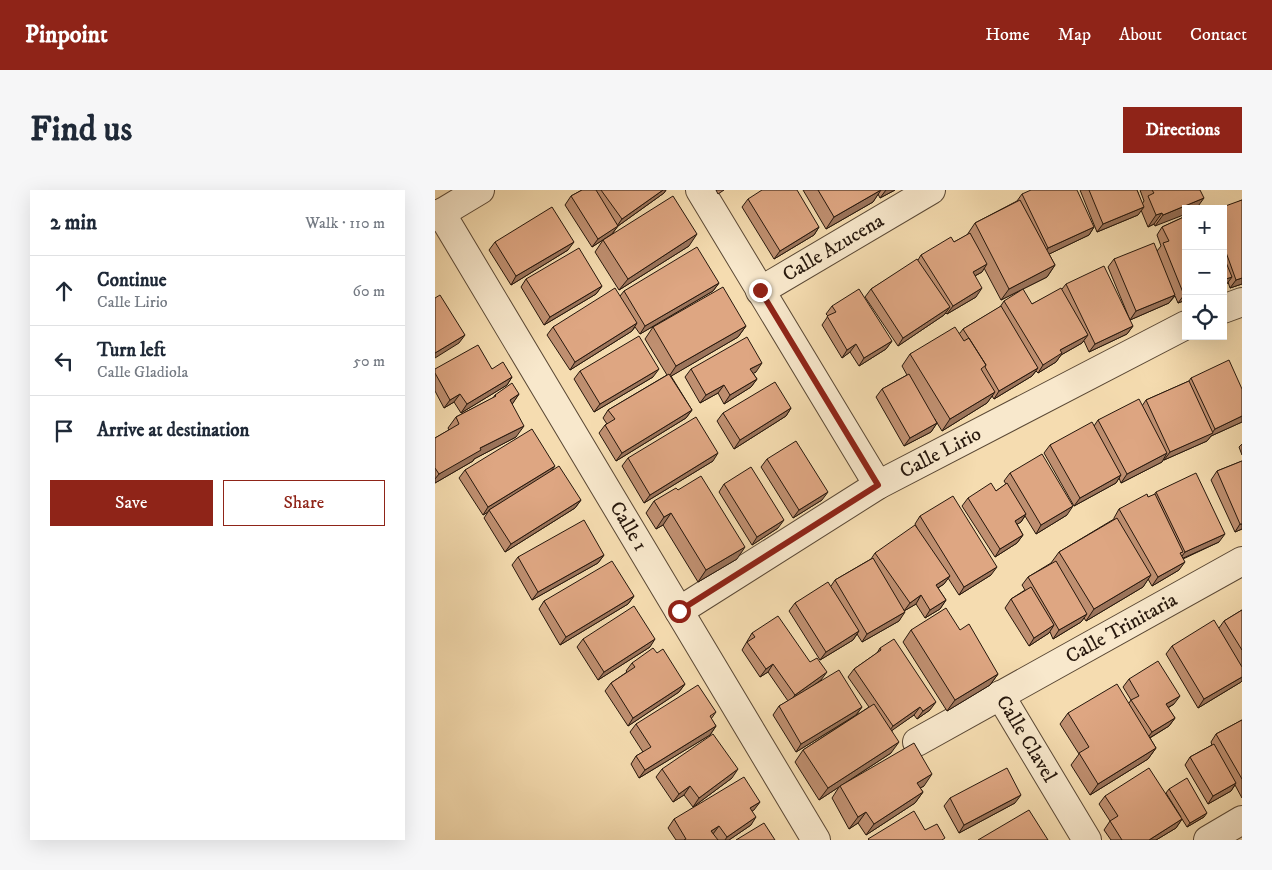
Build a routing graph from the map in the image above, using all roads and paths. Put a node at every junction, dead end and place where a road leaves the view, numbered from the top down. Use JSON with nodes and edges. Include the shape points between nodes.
{"nodes":[{"id":1,"x":480,"y":190,"type":"edge"},
{"id":2,"x":700,"y":190,"type":"edge"},
{"id":3,"x":931,"y":190,"type":"edge"},
{"id":4,"x":438,"y":215,"type":"edge"},
{"id":5,"x":760,"y":290,"type":"junction"},
{"id":6,"x":1242,"y":302,"type":"edge"},
{"id":7,"x":1227,"y":307,"type":"edge"},
{"id":8,"x":1182,"y":327,"type":"edge"},
{"id":9,"x":878,"y":485,"type":"junction"},
{"id":10,"x":1242,"y":561,"type":"edge"},
{"id":11,"x":679,"y":611,"type":"junction"},
{"id":12,"x":1000,"y":695,"type":"junction"},
{"id":13,"x":917,"y":742,"type":"dead end"},
{"id":14,"x":1242,"y":820,"type":"edge"},
{"id":15,"x":816,"y":840,"type":"edge"},
{"id":16,"x":1087,"y":840,"type":"edge"},
{"id":17,"x":1208,"y":840,"type":"edge"}],
"edges":[{"from":1,"to":4,"type":"street"},
{"from":2,"to":5,"type":"street"},
{"from":3,"to":5,"type":"street","name":"Calle Azucena"},
{"from":4,"to":11,"type":"street","name":"Calle 1"},
{"from":5,"to":9,"type":"street"},
{"from":6,"to":7,"type":"street"},
{"from":8,"to":9,"type":"street","name":"Calle Lirio"},
{"from":9,"to":11,"type":"street","name":"Calle Lirio"},
{"from":10,"to":12,"type":"street","name":"Calle Trinitaria"},
{"from":11,"to":15,"type":"street","name":"Calle 1"},
{"from":12,"to":13,"type":"street","name":"Calle Clavel"},
{"from":12,"to":16,"type":"street","name":"Calle Clavel"},
{"from":14,"to":17,"type":"street"}]}
